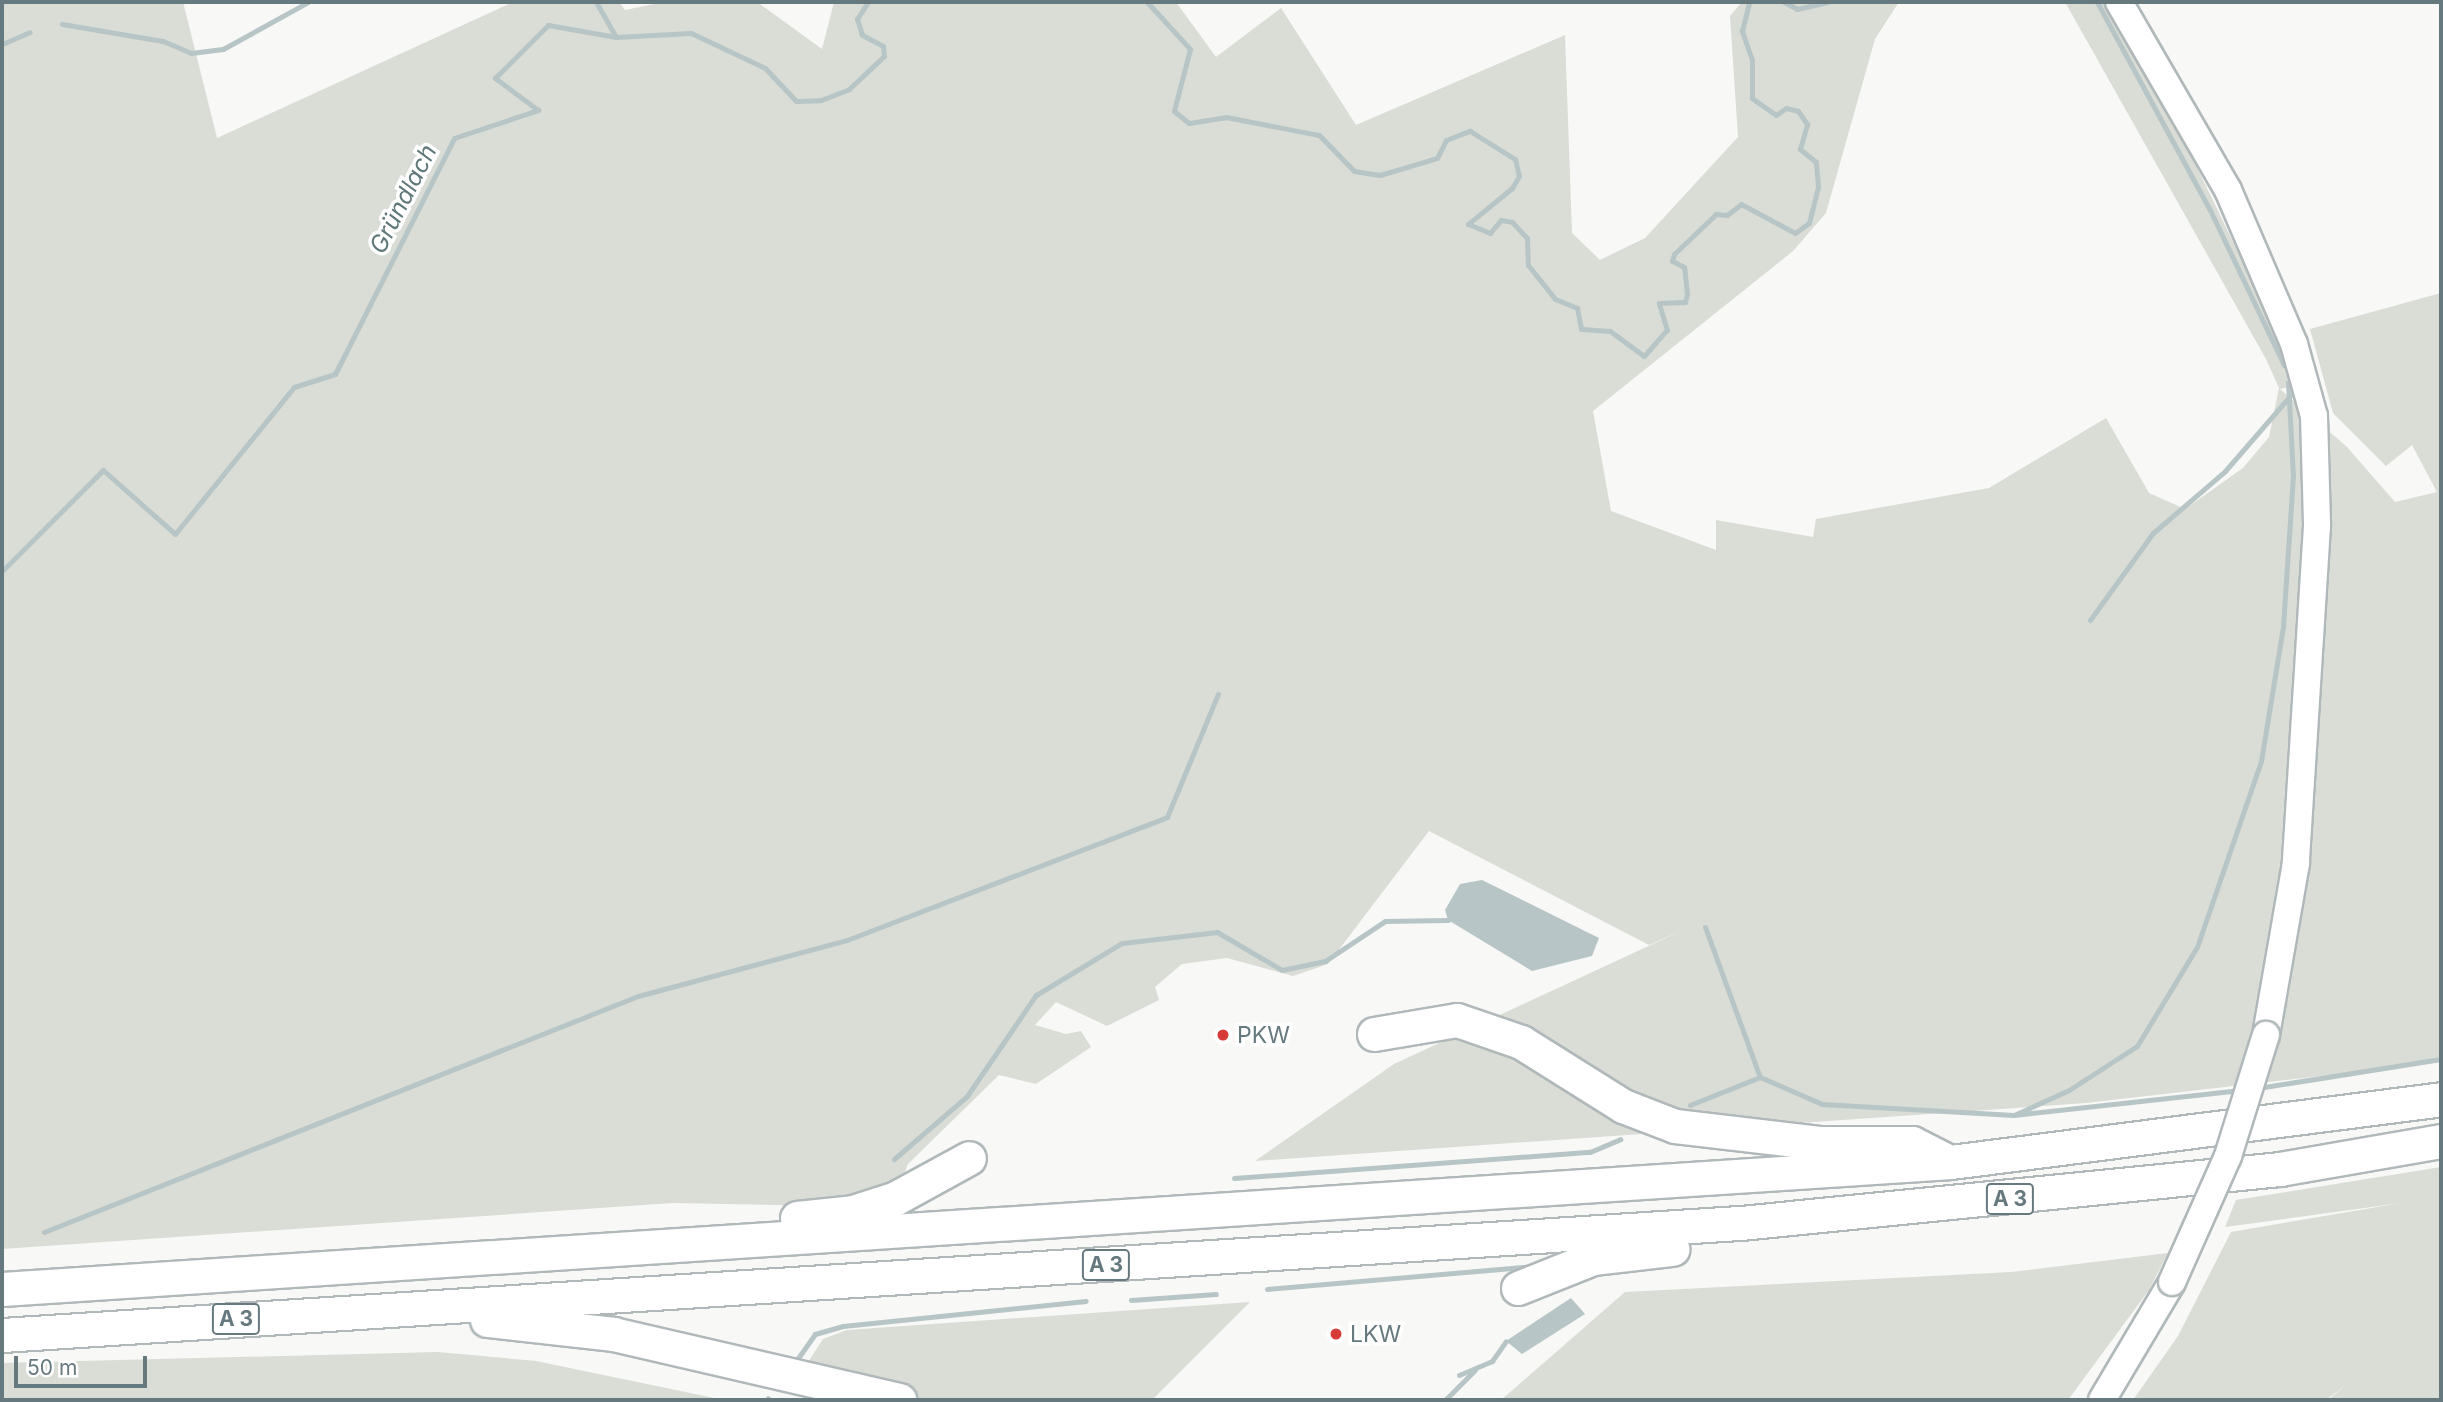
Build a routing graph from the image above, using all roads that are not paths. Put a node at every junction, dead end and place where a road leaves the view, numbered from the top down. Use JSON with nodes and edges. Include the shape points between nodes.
{"nodes":[{"id":1,"x":2119,"y":2,"type":"edge"},
{"id":2,"x":1374,"y":1034,"type":"dead end"},
{"id":3,"x":2441,"y":1099,"type":"edge"},
{"id":4,"x":2441,"y":1141,"type":"edge"},
{"id":5,"x":969,"y":1158,"type":"dead end"},
{"id":6,"x":1951,"y":1162,"type":"junction"},
{"id":7,"x":1741,"y":1223,"type":"junction"},
{"id":8,"x":721,"y":1244,"type":"junction"},
{"id":9,"x":1518,"y":1288,"type":"dead end"},
{"id":10,"x":2,"y":1289,"type":"edge"},
{"id":11,"x":471,"y":1307,"type":"junction"},
{"id":12,"x":2,"y":1335,"type":"edge"},
{"id":13,"x":899,"y":1400,"type":"edge"},
{"id":14,"x":2102,"y":1400,"type":"edge"}],
"edges":[{"from":1,"to":14,"type":"street","bridge":true,"via":[[2228,190],[2312,399],[2319,484],[2296,863],[2266,1035],[2228,1156],[2172,1282]]},
{"from":2,"to":6,"type":"highway","via":[[1457,1020],[1521,1042],[1623,1106],[1675,1126],[1819,1143],[1912,1143]]},
{"from":3,"to":6,"type":"highway","number":"A 3"},
{"from":4,"to":7,"type":"highway","number":"A 3","via":[[2280,1169]]},
{"from":5,"to":8,"type":"highway","via":[[896,1198],[853,1212],[754,1223]]},
{"from":6,"to":8,"type":"highway","number":"A 3"},
{"from":7,"to":9,"type":"highway","via":[[1712,1245],[1593,1258]]},
{"from":7,"to":11,"type":"highway","number":"A 3"},
{"from":8,"to":10,"type":"highway","number":"A 3"},
{"from":11,"to":12,"type":"highway","number":"A 3"},
{"from":11,"to":13,"type":"highway","via":[[491,1323],[613,1334]]}]}
